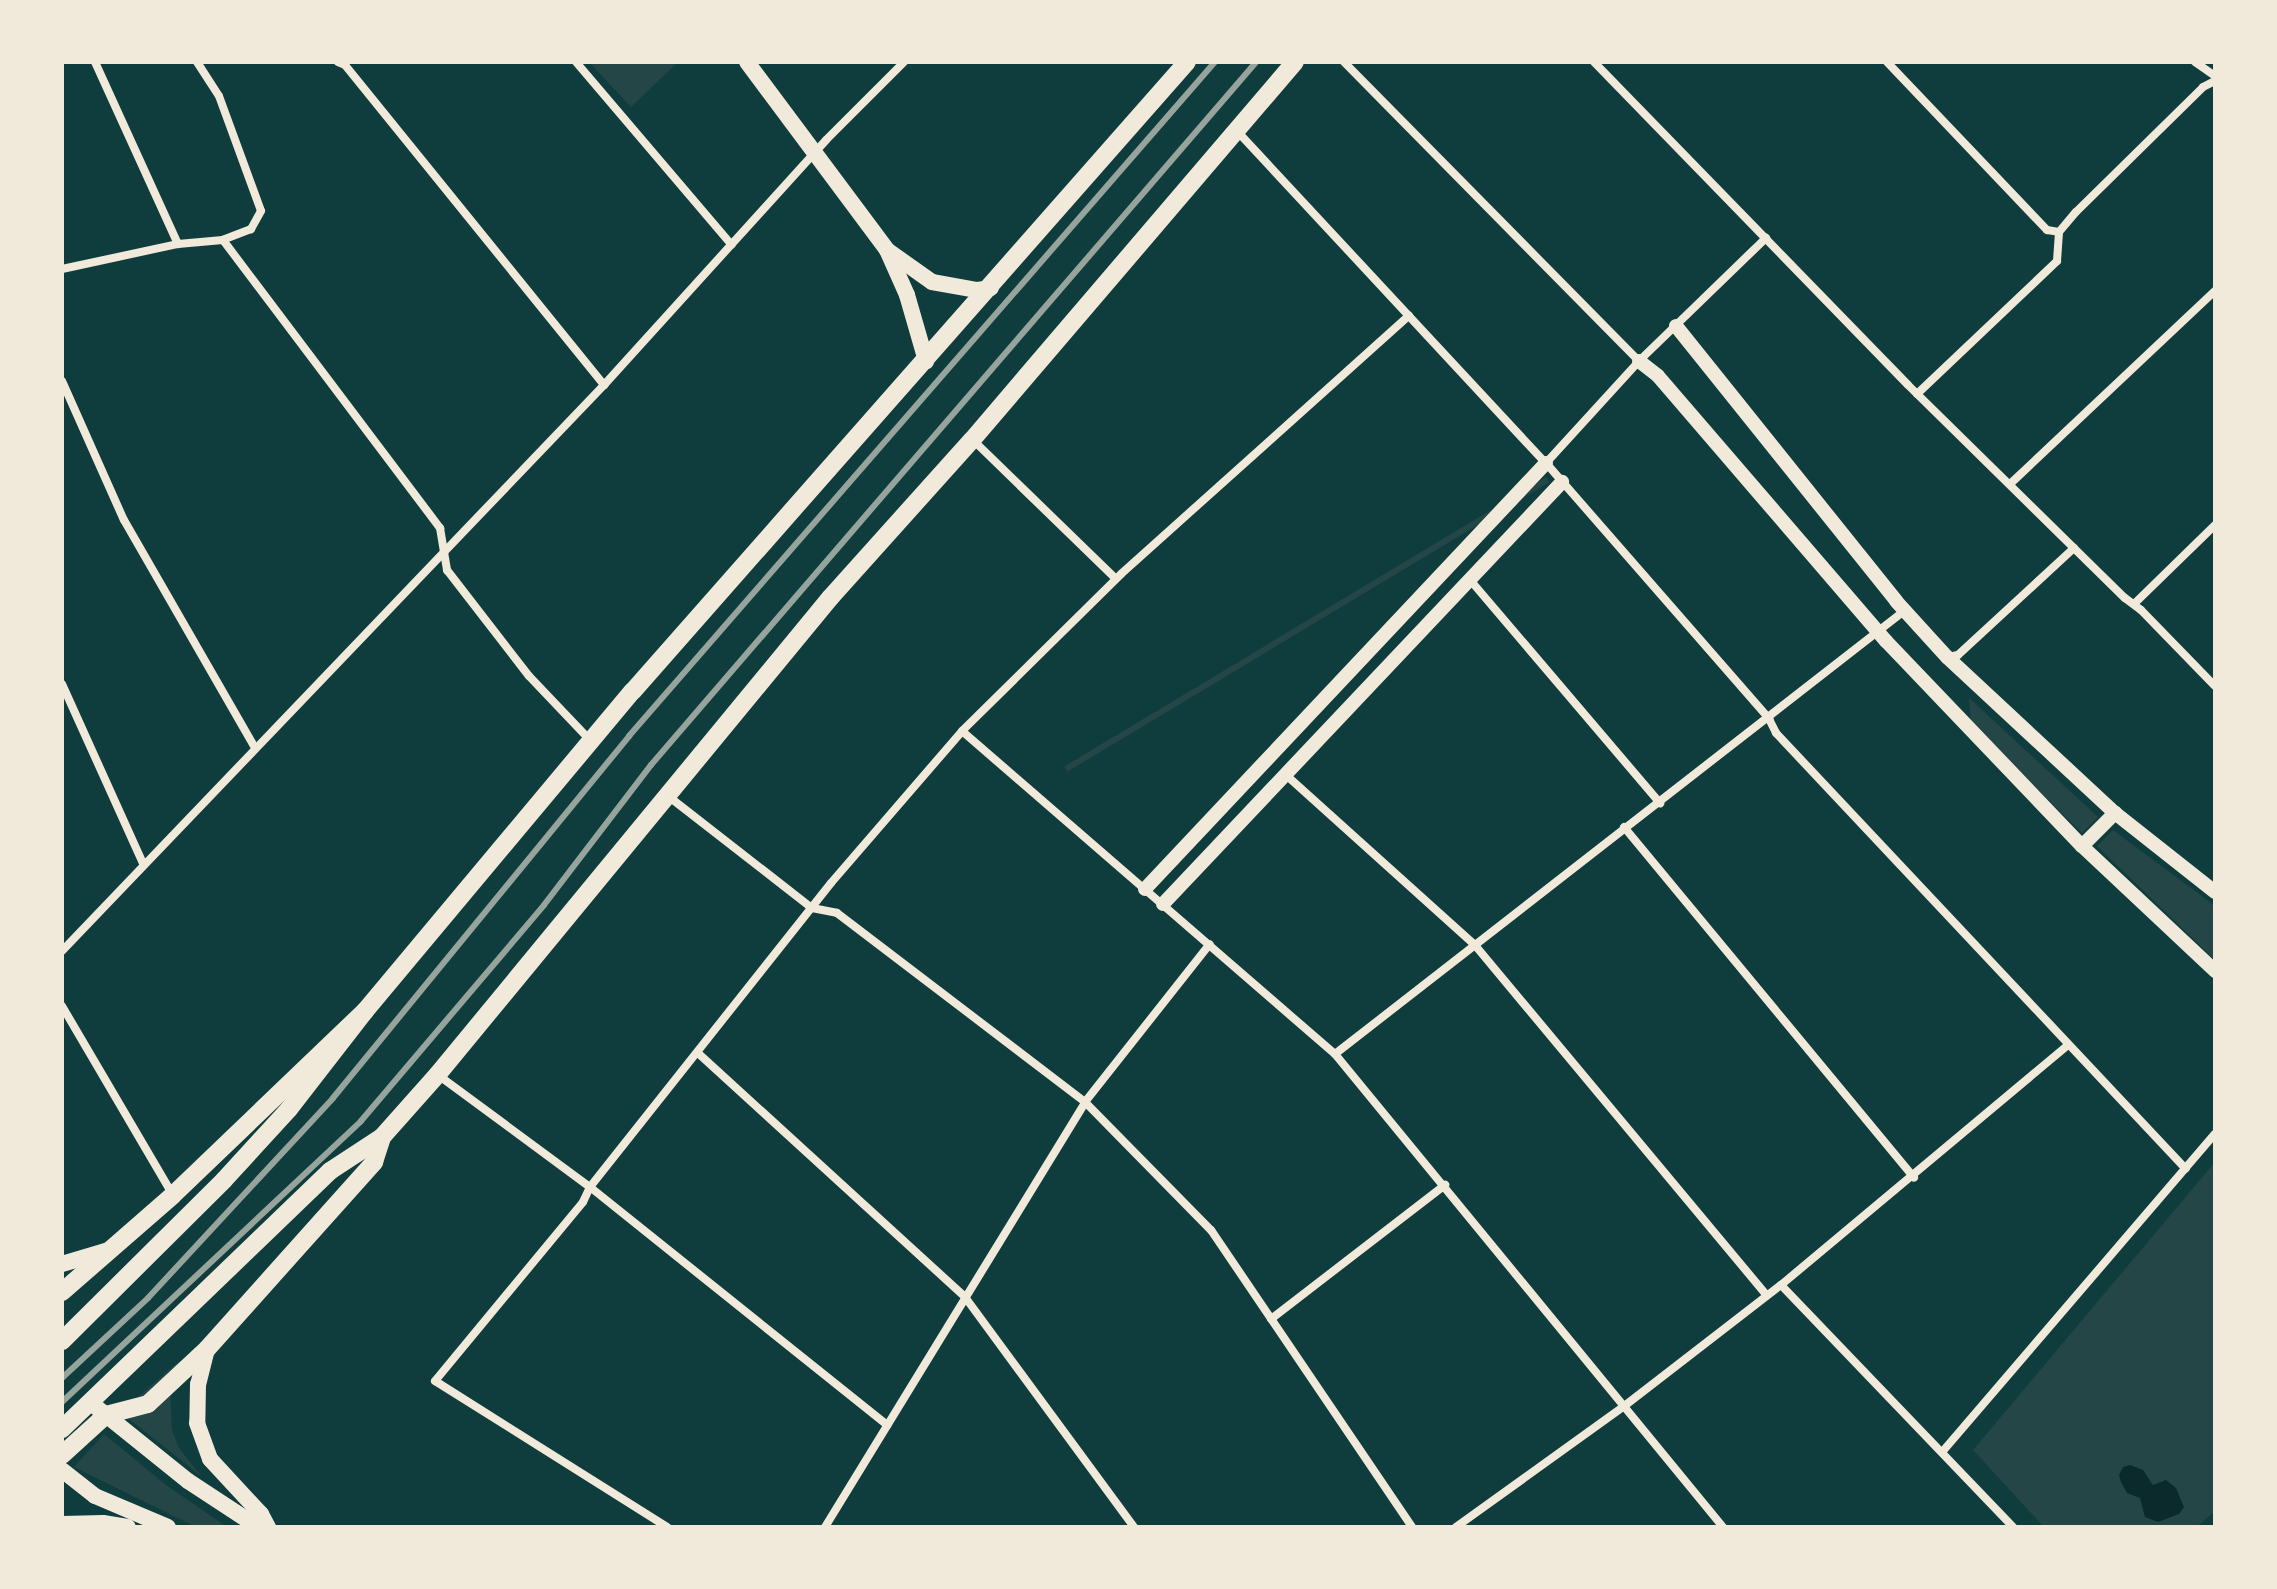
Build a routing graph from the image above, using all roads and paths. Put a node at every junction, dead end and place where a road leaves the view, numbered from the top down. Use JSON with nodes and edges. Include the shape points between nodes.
{"nodes":[{"id":1,"x":95,"y":62,"type":"edge"},
{"id":2,"x":197,"y":62,"type":"edge"},
{"id":3,"x":338,"y":62,"type":"edge"},
{"id":4,"x":576,"y":62,"type":"edge"},
{"id":5,"x":747,"y":62,"type":"edge"},
{"id":6,"x":904,"y":62,"type":"edge"},
{"id":7,"x":1187,"y":62,"type":"edge"},
{"id":8,"x":1295,"y":62,"type":"edge"},
{"id":9,"x":1344,"y":62,"type":"edge"},
{"id":10,"x":1594,"y":62,"type":"edge"},
{"id":11,"x":1887,"y":62,"type":"edge"},
{"id":12,"x":2195,"y":62,"type":"edge"},
{"id":13,"x":2215,"y":79,"type":"edge"},
{"id":14,"x":1237,"y":130,"type":"junction"},
{"id":15,"x":815,"y":153,"type":"junction"},
{"id":16,"x":2059,"y":232,"type":"junction"},
{"id":17,"x":1766,"y":238,"type":"junction"},
{"id":18,"x":223,"y":240,"type":"junction"},
{"id":19,"x":178,"y":244,"type":"junction"},
{"id":20,"x":732,"y":245,"type":"junction"},
{"id":21,"x":887,"y":250,"type":"junction"},
{"id":22,"x":62,"y":269,"type":"edge"},
{"id":23,"x":991,"y":288,"type":"junction"},
{"id":24,"x":2215,"y":291,"type":"edge"},
{"id":25,"x":1409,"y":316,"type":"junction"},
{"id":26,"x":1676,"y":326,"type":"junction"},
{"id":27,"x":926,"y":361,"type":"junction"},
{"id":28,"x":1639,"y":361,"type":"junction"},
{"id":29,"x":62,"y":381,"type":"edge"},
{"id":30,"x":604,"y":385,"type":"junction"},
{"id":31,"x":1917,"y":394,"type":"junction"},
{"id":32,"x":972,"y":440,"type":"junction"},
{"id":33,"x":1546,"y":463,"type":"junction"},
{"id":34,"x":1562,"y":482,"type":"junction"},
{"id":35,"x":2010,"y":484,"type":"junction"},
{"id":36,"x":2215,"y":525,"type":"edge"},
{"id":37,"x":2074,"y":548,"type":"junction"},
{"id":38,"x":443,"y":550,"type":"junction"},
{"id":39,"x":1116,"y":579,"type":"junction"},
{"id":40,"x":1471,"y":581,"type":"junction"},
{"id":41,"x":2134,"y":604,"type":"junction"},
{"id":42,"x":1904,"y":611,"type":"junction"},
{"id":43,"x":1878,"y":633,"type":"junction"},
{"id":44,"x":1947,"y":657,"type":"junction"},
{"id":45,"x":62,"y":684,"type":"edge"},
{"id":46,"x":2215,"y":686,"type":"edge"},
{"id":47,"x":1769,"y":719,"type":"junction"},
{"id":48,"x":962,"y":731,"type":"junction"},
{"id":49,"x":590,"y":741,"type":"junction"},
{"id":50,"x":254,"y":746,"type":"junction"},
{"id":51,"x":1286,"y":775,"type":"junction"},
{"id":52,"x":668,"y":796,"type":"junction"},
{"id":53,"x":1660,"y":803,"type":"junction"},
{"id":54,"x":2115,"y":813,"type":"junction"},
{"id":55,"x":1624,"y":827,"type":"junction"},
{"id":56,"x":2082,"y":846,"type":"junction"},
{"id":57,"x":143,"y":863,"type":"junction"},
{"id":58,"x":1145,"y":889,"type":"junction"},
{"id":59,"x":2215,"y":892,"type":"edge"},
{"id":60,"x":1163,"y":904,"type":"junction"},
{"id":61,"x":812,"y":908,"type":"junction"},
{"id":62,"x":1210,"y":944,"type":"junction"},
{"id":63,"x":1474,"y":944,"type":"junction"},
{"id":64,"x":62,"y":951,"type":"edge"},
{"id":65,"x":2215,"y":971,"type":"edge"},
{"id":66,"x":62,"y":1006,"type":"edge"},
{"id":67,"x":365,"y":1011,"type":"junction"},
{"id":68,"x":2067,"y":1046,"type":"junction"},
{"id":69,"x":699,"y":1054,"type":"junction"},
{"id":70,"x":1335,"y":1054,"type":"junction"},
{"id":71,"x":438,"y":1074,"type":"junction"},
{"id":72,"x":1085,"y":1102,"type":"junction"},
{"id":73,"x":2215,"y":1134,"type":"edge"},
{"id":74,"x":382,"y":1137,"type":"junction"},
{"id":75,"x":2186,"y":1169,"type":"junction"},
{"id":76,"x":1914,"y":1177,"type":"junction"},
{"id":77,"x":1445,"y":1185,"type":"junction"},
{"id":78,"x":590,"y":1187,"type":"junction"},
{"id":79,"x":173,"y":1195,"type":"junction"},
{"id":80,"x":110,"y":1249,"type":"junction"},
{"id":81,"x":62,"y":1264,"type":"edge"},
{"id":82,"x":1781,"y":1285,"type":"junction"},
{"id":83,"x":62,"y":1292,"type":"edge"},
{"id":84,"x":1766,"y":1295,"type":"junction"},
{"id":85,"x":965,"y":1297,"type":"junction"},
{"id":86,"x":1271,"y":1319,"type":"junction"},
{"id":87,"x":62,"y":1341,"type":"edge"},
{"id":88,"x":207,"y":1349,"type":"junction"},
{"id":89,"x":1623,"y":1407,"type":"junction"},
{"id":90,"x":101,"y":1411,"type":"junction"},
{"id":91,"x":887,"y":1425,"type":"junction"},
{"id":92,"x":62,"y":1429,"type":"edge"},
{"id":93,"x":1943,"y":1451,"type":"junction"},
{"id":94,"x":62,"y":1455,"type":"edge"},
{"id":95,"x":62,"y":1470,"type":"edge"},
{"id":96,"x":62,"y":1524,"type":"edge"},
{"id":97,"x":128,"y":1527,"type":"edge"},
{"id":98,"x":168,"y":1527,"type":"edge"},
{"id":99,"x":258,"y":1527,"type":"edge"},
{"id":100,"x":268,"y":1527,"type":"edge"},
{"id":101,"x":667,"y":1527,"type":"edge"},
{"id":102,"x":825,"y":1527,"type":"edge"},
{"id":103,"x":1134,"y":1527,"type":"edge"},
{"id":104,"x":1412,"y":1527,"type":"edge"},
{"id":105,"x":1456,"y":1527,"type":"edge"},
{"id":106,"x":1723,"y":1527,"type":"edge"},
{"id":107,"x":2013,"y":1527,"type":"edge"}],
"edges":[{"from":1,"to":19,"type":"street"},
{"from":2,"to":18,"type":"street","via":[[219,96],[261,211],[251,229]]},
{"from":3,"to":30,"type":"street"},
{"from":4,"to":20,"type":"street"},
{"from":5,"to":15,"type":"main road"},
{"from":6,"to":15,"type":"street"},
{"from":7,"to":23,"type":"main road"},
{"from":8,"to":14,"type":"main road"},
{"from":9,"to":28,"type":"street"},
{"from":10,"to":17,"type":"street"},
{"from":11,"to":16,"type":"street","via":[[2047,230]]},
{"from":12,"to":13,"type":"street"},
{"from":13,"to":16,"type":"street"},
{"from":14,"to":25,"type":"street"},
{"from":14,"to":32,"type":"main road"},
{"from":15,"to":20,"type":"street"},
{"from":15,"to":21,"type":"main road"},
{"from":16,"to":31,"type":"street","via":[[2057,261]]},
{"from":17,"to":26,"type":"street"},
{"from":17,"to":31,"type":"street"},
{"from":18,"to":19,"type":"street"},
{"from":18,"to":38,"type":"street","via":[[440,528]]},
{"from":19,"to":22,"type":"street"},
{"from":20,"to":30,"type":"street"},
{"from":21,"to":23,"type":"main road","via":[[932,282]]},
{"from":21,"to":27,"type":"main road"},
{"from":23,"to":27,"type":"main road"},
{"from":24,"to":35,"type":"street"},
{"from":25,"to":33,"type":"street"},
{"from":25,"to":39,"type":"street"},
{"from":26,"to":28,"type":"street"},
{"from":26,"to":42,"type":"street"},
{"from":27,"to":49,"type":"main road"},
{"from":28,"to":33,"type":"street"},
{"from":28,"to":43,"type":"street","via":[[1658,376]]},
{"from":29,"to":50,"type":"street","via":[[124,520]]},
{"from":30,"to":38,"type":"street"},
{"from":31,"to":35,"type":"street"},
{"from":32,"to":39,"type":"street"},
{"from":32,"to":52,"type":"main road","via":[[830,598]]},
{"from":33,"to":34,"type":"street"},
{"from":33,"to":58,"type":"street"},
{"from":34,"to":40,"type":"street"},
{"from":34,"to":47,"type":"street"},
{"from":35,"to":37,"type":"street"},
{"from":36,"to":41,"type":"street"},
{"from":37,"to":41,"type":"street"},
{"from":37,"to":44,"type":"street","via":[[1958,655]]},
{"from":38,"to":49,"type":"street","via":[[447,570],[529,676]]},
{"from":38,"to":50,"type":"street"},
{"from":39,"to":48,"type":"street"},
{"from":40,"to":51,"type":"street"},
{"from":40,"to":53,"type":"street"},
{"from":41,"to":46,"type":"street"},
{"from":42,"to":43,"type":"street"},
{"from":42,"to":44,"type":"street"},
{"from":43,"to":47,"type":"street"},
{"from":43,"to":56,"type":"street"},
{"from":44,"to":54,"type":"street"},
{"from":45,"to":57,"type":"street"},
{"from":47,"to":53,"type":"street"},
{"from":47,"to":68,"type":"street","via":[[1776,733]]},
{"from":48,"to":58,"type":"street"},
{"from":48,"to":61,"type":"street"},
{"from":49,"to":67,"type":"main road"},
{"from":50,"to":57,"type":"street"},
{"from":51,"to":60,"type":"street"},
{"from":51,"to":63,"type":"street"},
{"from":52,"to":61,"type":"street"},
{"from":52,"to":71,"type":"main road"},
{"from":53,"to":55,"type":"street"},
{"from":54,"to":56,"type":"street"},
{"from":54,"to":59,"type":"street"},
{"from":55,"to":63,"type":"street"},
{"from":55,"to":76,"type":"street"},
{"from":56,"to":65,"type":"street"},
{"from":57,"to":64,"type":"street"},
{"from":58,"to":60,"type":"street"},
{"from":60,"to":62,"type":"street"},
{"from":61,"to":69,"type":"street"},
{"from":61,"to":72,"type":"street","via":[[837,913]]},
{"from":62,"to":70,"type":"street"},
{"from":62,"to":72,"type":"street"},
{"from":63,"to":70,"type":"street"},
{"from":63,"to":84,"type":"street"},
{"from":66,"to":79,"type":"street"},
{"from":67,"to":79,"type":"main road"},
{"from":67,"to":87,"type":"main road","via":[[289,1109],[224,1180]]},
{"from":68,"to":75,"type":"street"},
{"from":68,"to":76,"type":"street"},
{"from":69,"to":78,"type":"street"},
{"from":69,"to":85,"type":"street"},
{"from":70,"to":77,"type":"street"},
{"from":71,"to":74,"type":"main road"},
{"from":71,"to":78,"type":"street"},
{"from":72,"to":85,"type":"street"},
{"from":72,"to":86,"type":"street","via":[[1211,1230]]},
{"from":73,"to":75,"type":"street"},
{"from":74,"to":88,"type":"main road","via":[[374,1162]]},
{"from":74,"to":92,"type":"main road","via":[[330,1171]]},
{"from":75,"to":93,"type":"street"},
{"from":76,"to":82,"type":"street"},
{"from":77,"to":86,"type":"street"},
{"from":77,"to":89,"type":"street"},
{"from":78,"to":91,"type":"street"},
{"from":78,"to":101,"type":"street","via":[[435,1381]]},
{"from":79,"to":80,"type":"main road"},
{"from":80,"to":81,"type":"main road"},
{"from":80,"to":83,"type":"main road"},
{"from":82,"to":84,"type":"street"},
{"from":82,"to":93,"type":"street"},
{"from":84,"to":89,"type":"street"},
{"from":85,"to":91,"type":"street"},
{"from":85,"to":103,"type":"street"},
{"from":86,"to":104,"type":"street"},
{"from":88,"to":90,"type":"main road","via":[[148,1404]]},
{"from":88,"to":100,"type":"main road","via":[[198,1384],[197,1423],[210,1459]]},
{"from":89,"to":105,"type":"street"},
{"from":89,"to":106,"type":"street"},
{"from":90,"to":94,"type":"main road"},
{"from":90,"to":99,"type":"main road","via":[[188,1481]]},
{"from":91,"to":102,"type":"street"},
{"from":93,"to":107,"type":"street"},
{"from":95,"to":98,"type":"main road","via":[[95,1496]]},
{"from":96,"to":97,"type":"main road"}]}
